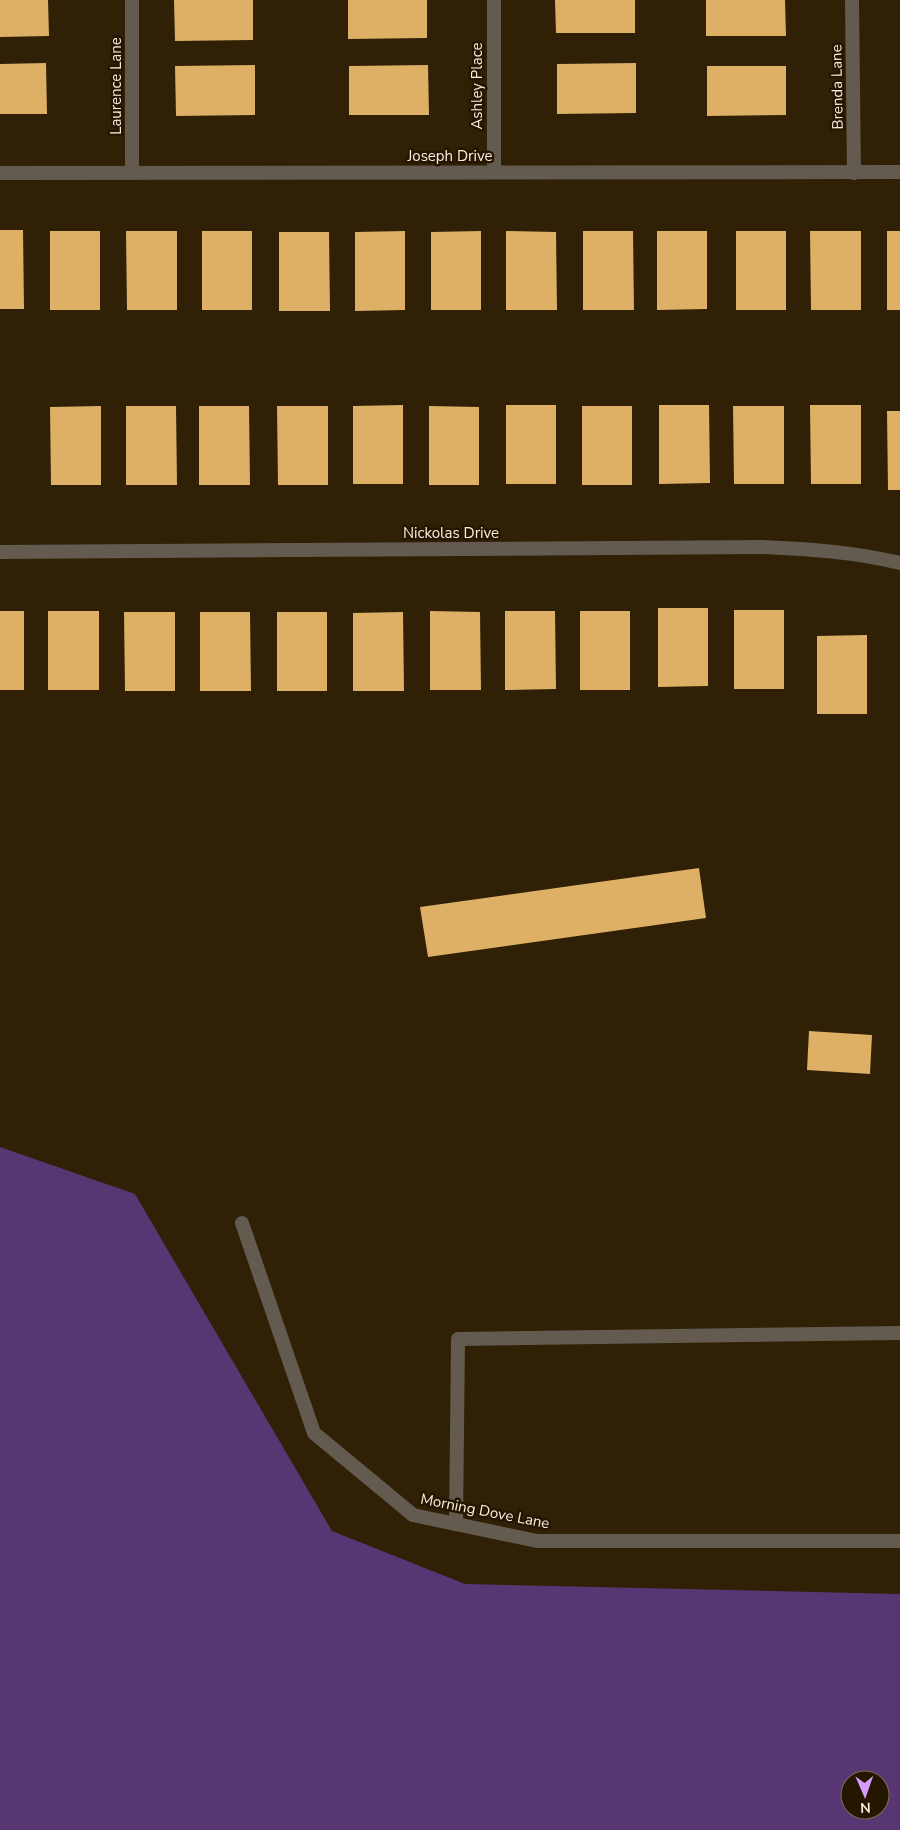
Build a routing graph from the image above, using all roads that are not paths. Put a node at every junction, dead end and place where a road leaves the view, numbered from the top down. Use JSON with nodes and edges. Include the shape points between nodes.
{"nodes":[{"id":1,"x":132,"y":0,"type":"edge"},
{"id":2,"x":494,"y":0,"type":"edge"},
{"id":3,"x":852,"y":0,"type":"edge"},
{"id":4,"x":132,"y":172,"type":"junction"},
{"id":5,"x":494,"y":172,"type":"junction"},
{"id":6,"x":900,"y":172,"type":"edge"},
{"id":7,"x":0,"y":173,"type":"edge"},
{"id":8,"x":854,"y":173,"type":"junction"},
{"id":9,"x":0,"y":552,"type":"edge"},
{"id":10,"x":900,"y":563,"type":"edge"},
{"id":11,"x":242,"y":1223,"type":"dead end"},
{"id":12,"x":900,"y":1333,"type":"edge"},
{"id":13,"x":456,"y":1524,"type":"junction"},
{"id":14,"x":900,"y":1541,"type":"edge"}],
"edges":[{"from":1,"to":4,"type":"street","name":"Laurence Lane"},
{"from":2,"to":5,"type":"street","name":"Ashley Place"},
{"from":3,"to":8,"type":"street","name":"Brenda Lane"},
{"from":4,"to":5,"type":"street","name":"Joseph Drive"},
{"from":4,"to":7,"type":"street","name":"Joseph Drive"},
{"from":5,"to":8,"type":"street","name":"Joseph Drive"},
{"from":6,"to":8,"type":"street","name":"Joseph Drive"},
{"from":9,"to":10,"type":"street","name":"Nickolas Drive","via":[[762,547],[826,550]]},
{"from":11,"to":13,"type":"street","name":"Morning Dove Lane","via":[[314,1432],[413,1514]]},
{"from":12,"to":13,"type":"street","via":[[458,1339]]},
{"from":13,"to":14,"type":"street","name":"Morning Dove Lane","via":[[537,1541]]}]}
